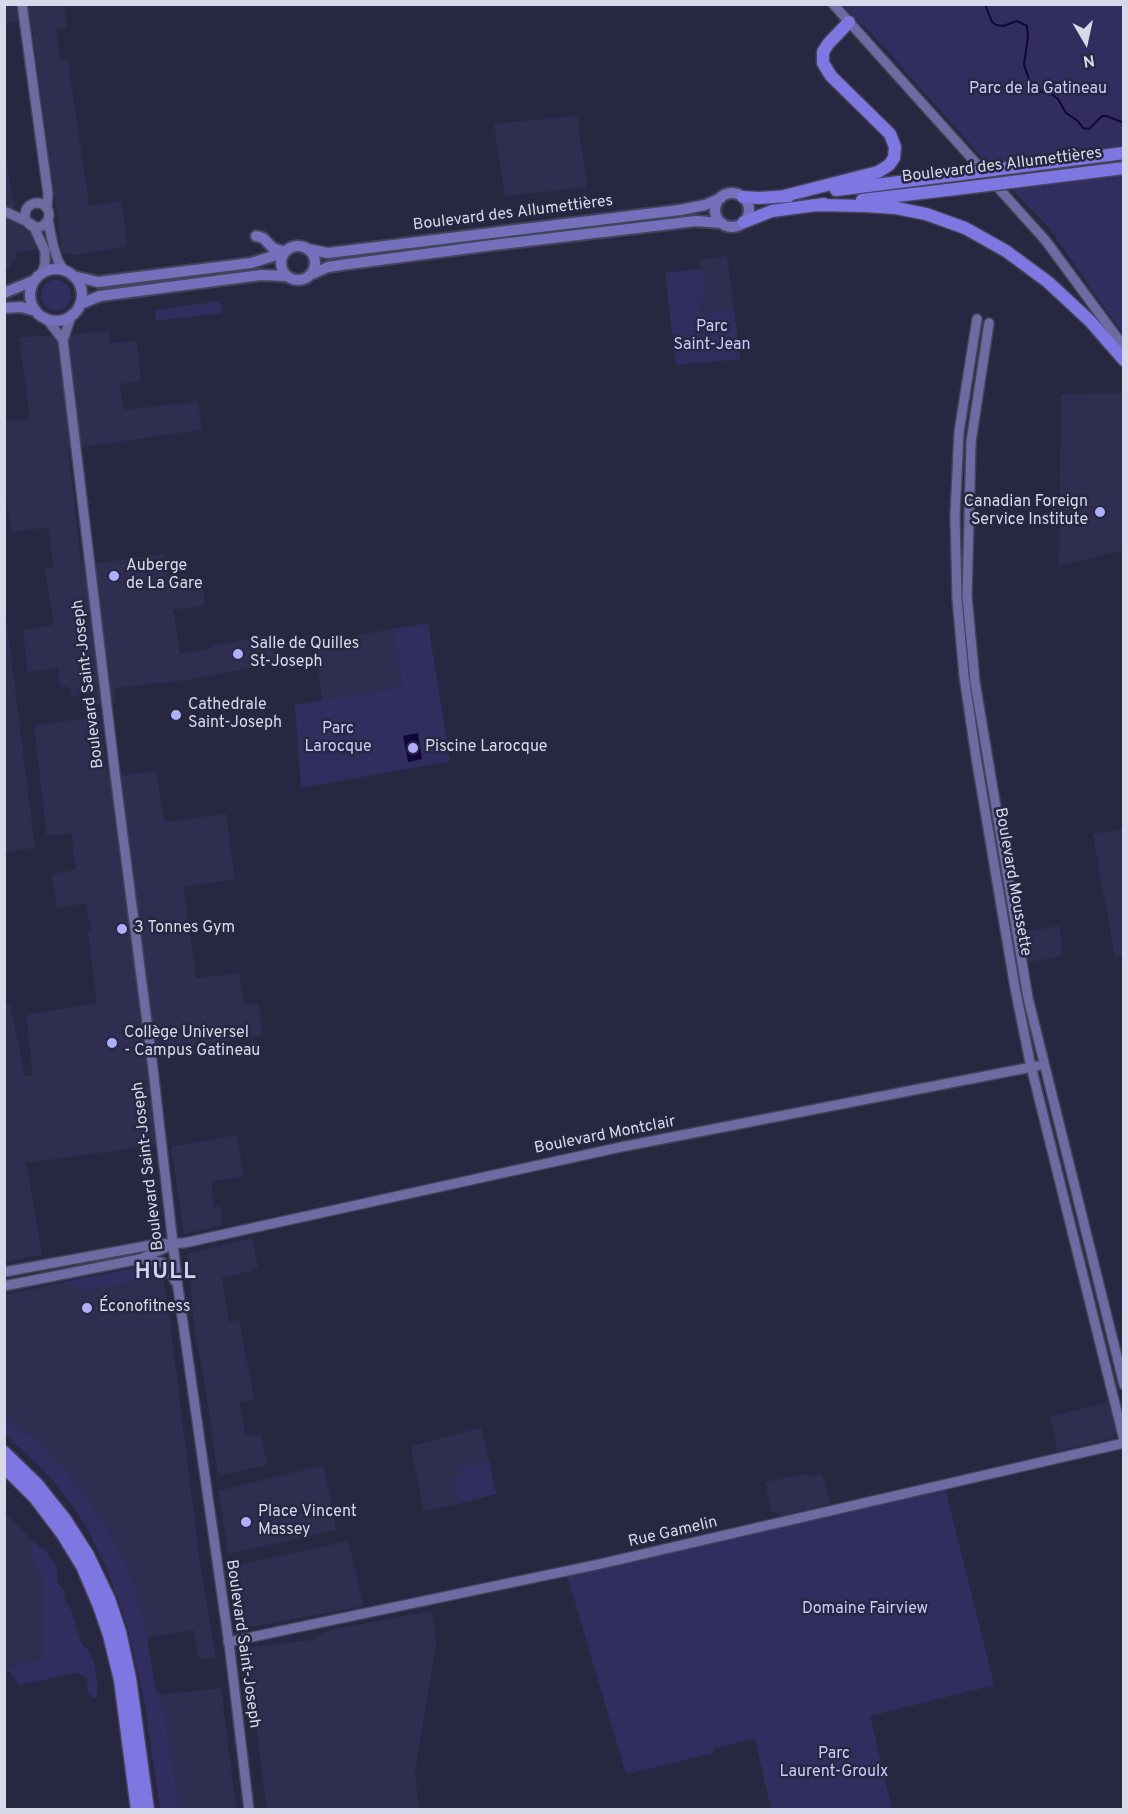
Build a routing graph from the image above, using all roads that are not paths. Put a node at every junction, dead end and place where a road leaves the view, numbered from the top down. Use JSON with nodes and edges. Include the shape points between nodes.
{"nodes":[{"id":1,"x":22,"y":4,"type":"edge"},
{"id":2,"x":833,"y":4,"type":"edge"},
{"id":3,"x":849,"y":21,"type":"junction"},
{"id":4,"x":1124,"y":153,"type":"edge"},
{"id":5,"x":1124,"y":168,"type":"edge"},
{"id":6,"x":45,"y":183,"type":"junction"},
{"id":7,"x":783,"y":196,"type":"junction"},
{"id":8,"x":743,"y":197,"type":"junction"},
{"id":9,"x":721,"y":198,"type":"junction"},
{"id":10,"x":31,"y":205,"type":"junction"},
{"id":11,"x":817,"y":205,"type":"junction"},
{"id":12,"x":47,"y":207,"type":"junction"},
{"id":13,"x":5,"y":211,"type":"edge"},
{"id":14,"x":48,"y":220,"type":"junction"},
{"id":15,"x":744,"y":222,"type":"junction"},
{"id":16,"x":722,"y":223,"type":"junction"},
{"id":17,"x":32,"y":224,"type":"junction"},
{"id":18,"x":256,"y":236,"type":"dead end"},
{"id":19,"x":308,"y":249,"type":"junction"},
{"id":20,"x":284,"y":252,"type":"junction"},
{"id":21,"x":68,"y":273,"type":"junction"},
{"id":22,"x":312,"y":274,"type":"junction"},
{"id":23,"x":285,"y":276,"type":"junction"},
{"id":24,"x":38,"y":277,"type":"junction"},
{"id":25,"x":4,"y":293,"type":"edge"},
{"id":26,"x":80,"y":304,"type":"junction"},
{"id":27,"x":4,"y":308,"type":"edge"},
{"id":28,"x":36,"y":311,"type":"junction"},
{"id":29,"x":72,"y":314,"type":"junction"},
{"id":30,"x":46,"y":318,"type":"junction"},
{"id":31,"x":976,"y":319,"type":"dead end"},
{"id":32,"x":989,"y":323,"type":"dead end"},
{"id":33,"x":63,"y":340,"type":"junction"},
{"id":34,"x":1124,"y":346,"type":"edge"},
{"id":35,"x":1124,"y":360,"type":"edge"},
{"id":36,"x":1043,"y":1065,"type":"junction"},
{"id":37,"x":1031,"y":1067,"type":"junction"},
{"id":38,"x":174,"y":1244,"type":"junction"},
{"id":39,"x":140,"y":1259,"type":"junction"},
{"id":40,"x":4,"y":1272,"type":"edge"},
{"id":41,"x":4,"y":1287,"type":"edge"},
{"id":42,"x":178,"y":1288,"type":"junction"},
{"id":43,"x":1124,"y":1385,"type":"edge"},
{"id":44,"x":1124,"y":1442,"type":"edge"},
{"id":45,"x":4,"y":1452,"type":"edge"},
{"id":46,"x":4,"y":1467,"type":"edge"},
{"id":47,"x":228,"y":1642,"type":"junction"},
{"id":48,"x":137,"y":1809,"type":"edge"},
{"id":49,"x":148,"y":1809,"type":"edge"},
{"id":50,"x":249,"y":1809,"type":"edge"}],
"edges":[{"from":1,"to":6,"type":"street"},
{"from":2,"to":3,"type":"street"},
{"from":3,"to":7,"type":"highway","via":[[823,52],[824,66],[890,134],[894,158],[878,172]]},
{"from":3,"to":34,"type":"street","via":[[1046,241]]},
{"from":4,"to":7,"type":"highway","name":"Boulevard des Allumettières","bridge":true},
{"from":5,"to":11,"type":"highway","name":"Boulevard des Allumettières","bridge":true},
{"from":6,"to":10,"type":"street"},
{"from":6,"to":12,"type":"street"},
{"from":7,"to":8,"type":"highway","name":"Boulevard des Allumettières"},
{"from":8,"to":9,"type":"main road","via":[[733,193]]},
{"from":8,"to":15,"type":"main road","via":[[749,209]]},
{"from":9,"to":16,"type":"main road","via":[[716,214]]},
{"from":9,"to":19,"type":"main road","name":"Boulevard des Allumettières","via":[[693,207],[601,220],[328,253]]},
{"from":10,"to":12,"type":"street"},
{"from":10,"to":13,"type":"street"},
{"from":10,"to":17,"type":"street","via":[[26,213]]},
{"from":11,"to":15,"type":"highway","name":"Boulevard des Allumettières","via":[[772,211]]},
{"from":11,"to":35,"type":"highway","via":[[896,208],[965,228],[1048,282]]},
{"from":12,"to":14,"type":"street"},
{"from":13,"to":17,"type":"street"},
{"from":14,"to":17,"type":"street","via":[[43,225]]},
{"from":14,"to":21,"type":"street","via":[[58,261]]},
{"from":15,"to":16,"type":"main road","via":[[731,227]]},
{"from":16,"to":22,"type":"main road","name":"Boulevard des Allumettières","via":[[696,221],[481,247],[328,267]]},
{"from":17,"to":24,"type":"street","via":[[45,251],[45,263]]},
{"from":18,"to":20,"type":"main road"},
{"from":19,"to":20,"type":"main road","via":[[297,246]]},
{"from":19,"to":22,"type":"main road","via":[[315,261]]},
{"from":20,"to":21,"type":"main road","via":[[251,263],[98,282]]},
{"from":20,"to":23,"type":"main road","via":[[280,267]]},
{"from":21,"to":24,"type":"main road","via":[[52,269]]},
{"from":21,"to":26,"type":"main road","via":[[81,287]]},
{"from":22,"to":23,"type":"main road","via":[[297,281]]},
{"from":23,"to":26,"type":"main road","via":[[261,275],[100,296]]},
{"from":24,"to":25,"type":"main road"},
{"from":24,"to":28,"type":"main road","via":[[30,296]]},
{"from":26,"to":29,"type":"main road"},
{"from":27,"to":28,"type":"main road"},
{"from":28,"to":30,"type":"main road"},
{"from":29,"to":30,"type":"main road","via":[[60,320]]},
{"from":29,"to":33,"type":"street","name":"Boulevard Saint-Joseph"},
{"from":30,"to":33,"type":"street"},
{"from":31,"to":37,"type":"street","name":"Boulevard Moussette","via":[[959,432],[957,598],[976,757]]},
{"from":32,"to":36,"type":"street","name":"Boulevard Moussette","via":[[971,442],[967,596],[986,756],[1025,986]]},
{"from":33,"to":38,"type":"street","name":"Boulevard Saint-Joseph"},
{"from":36,"to":37,"type":"street","name":"Boulevard Montclair"},
{"from":36,"to":43,"type":"street","name":"Boulevard Moussette"},
{"from":37,"to":38,"type":"street","name":"Boulevard Montclair","via":[[621,1147]]},
{"from":37,"to":44,"type":"street","name":"Boulevard Moussette"},
{"from":38,"to":39,"type":"street","name":"Boulevard Montclair"},
{"from":38,"to":40,"type":"street","name":"Boulevard Montclair"},
{"from":38,"to":42,"type":"street","name":"Boulevard Saint-Joseph"},
{"from":39,"to":41,"type":"street","name":"Boulevard Montclair"},
{"from":39,"to":42,"type":"street","via":[[163,1263]]},
{"from":42,"to":47,"type":"street","name":"Boulevard Saint-Joseph"},
{"from":44,"to":47,"type":"street","name":"Rue Gamelin","via":[[600,1564]]},
{"from":45,"to":49,"type":"highway","via":[[37,1484],[69,1524],[109,1599],[130,1678]]},
{"from":46,"to":48,"type":"highway","via":[[35,1498],[63,1535],[99,1606],[120,1680]]},
{"from":47,"to":50,"type":"street","name":"Boulevard Saint-Joseph"}]}
